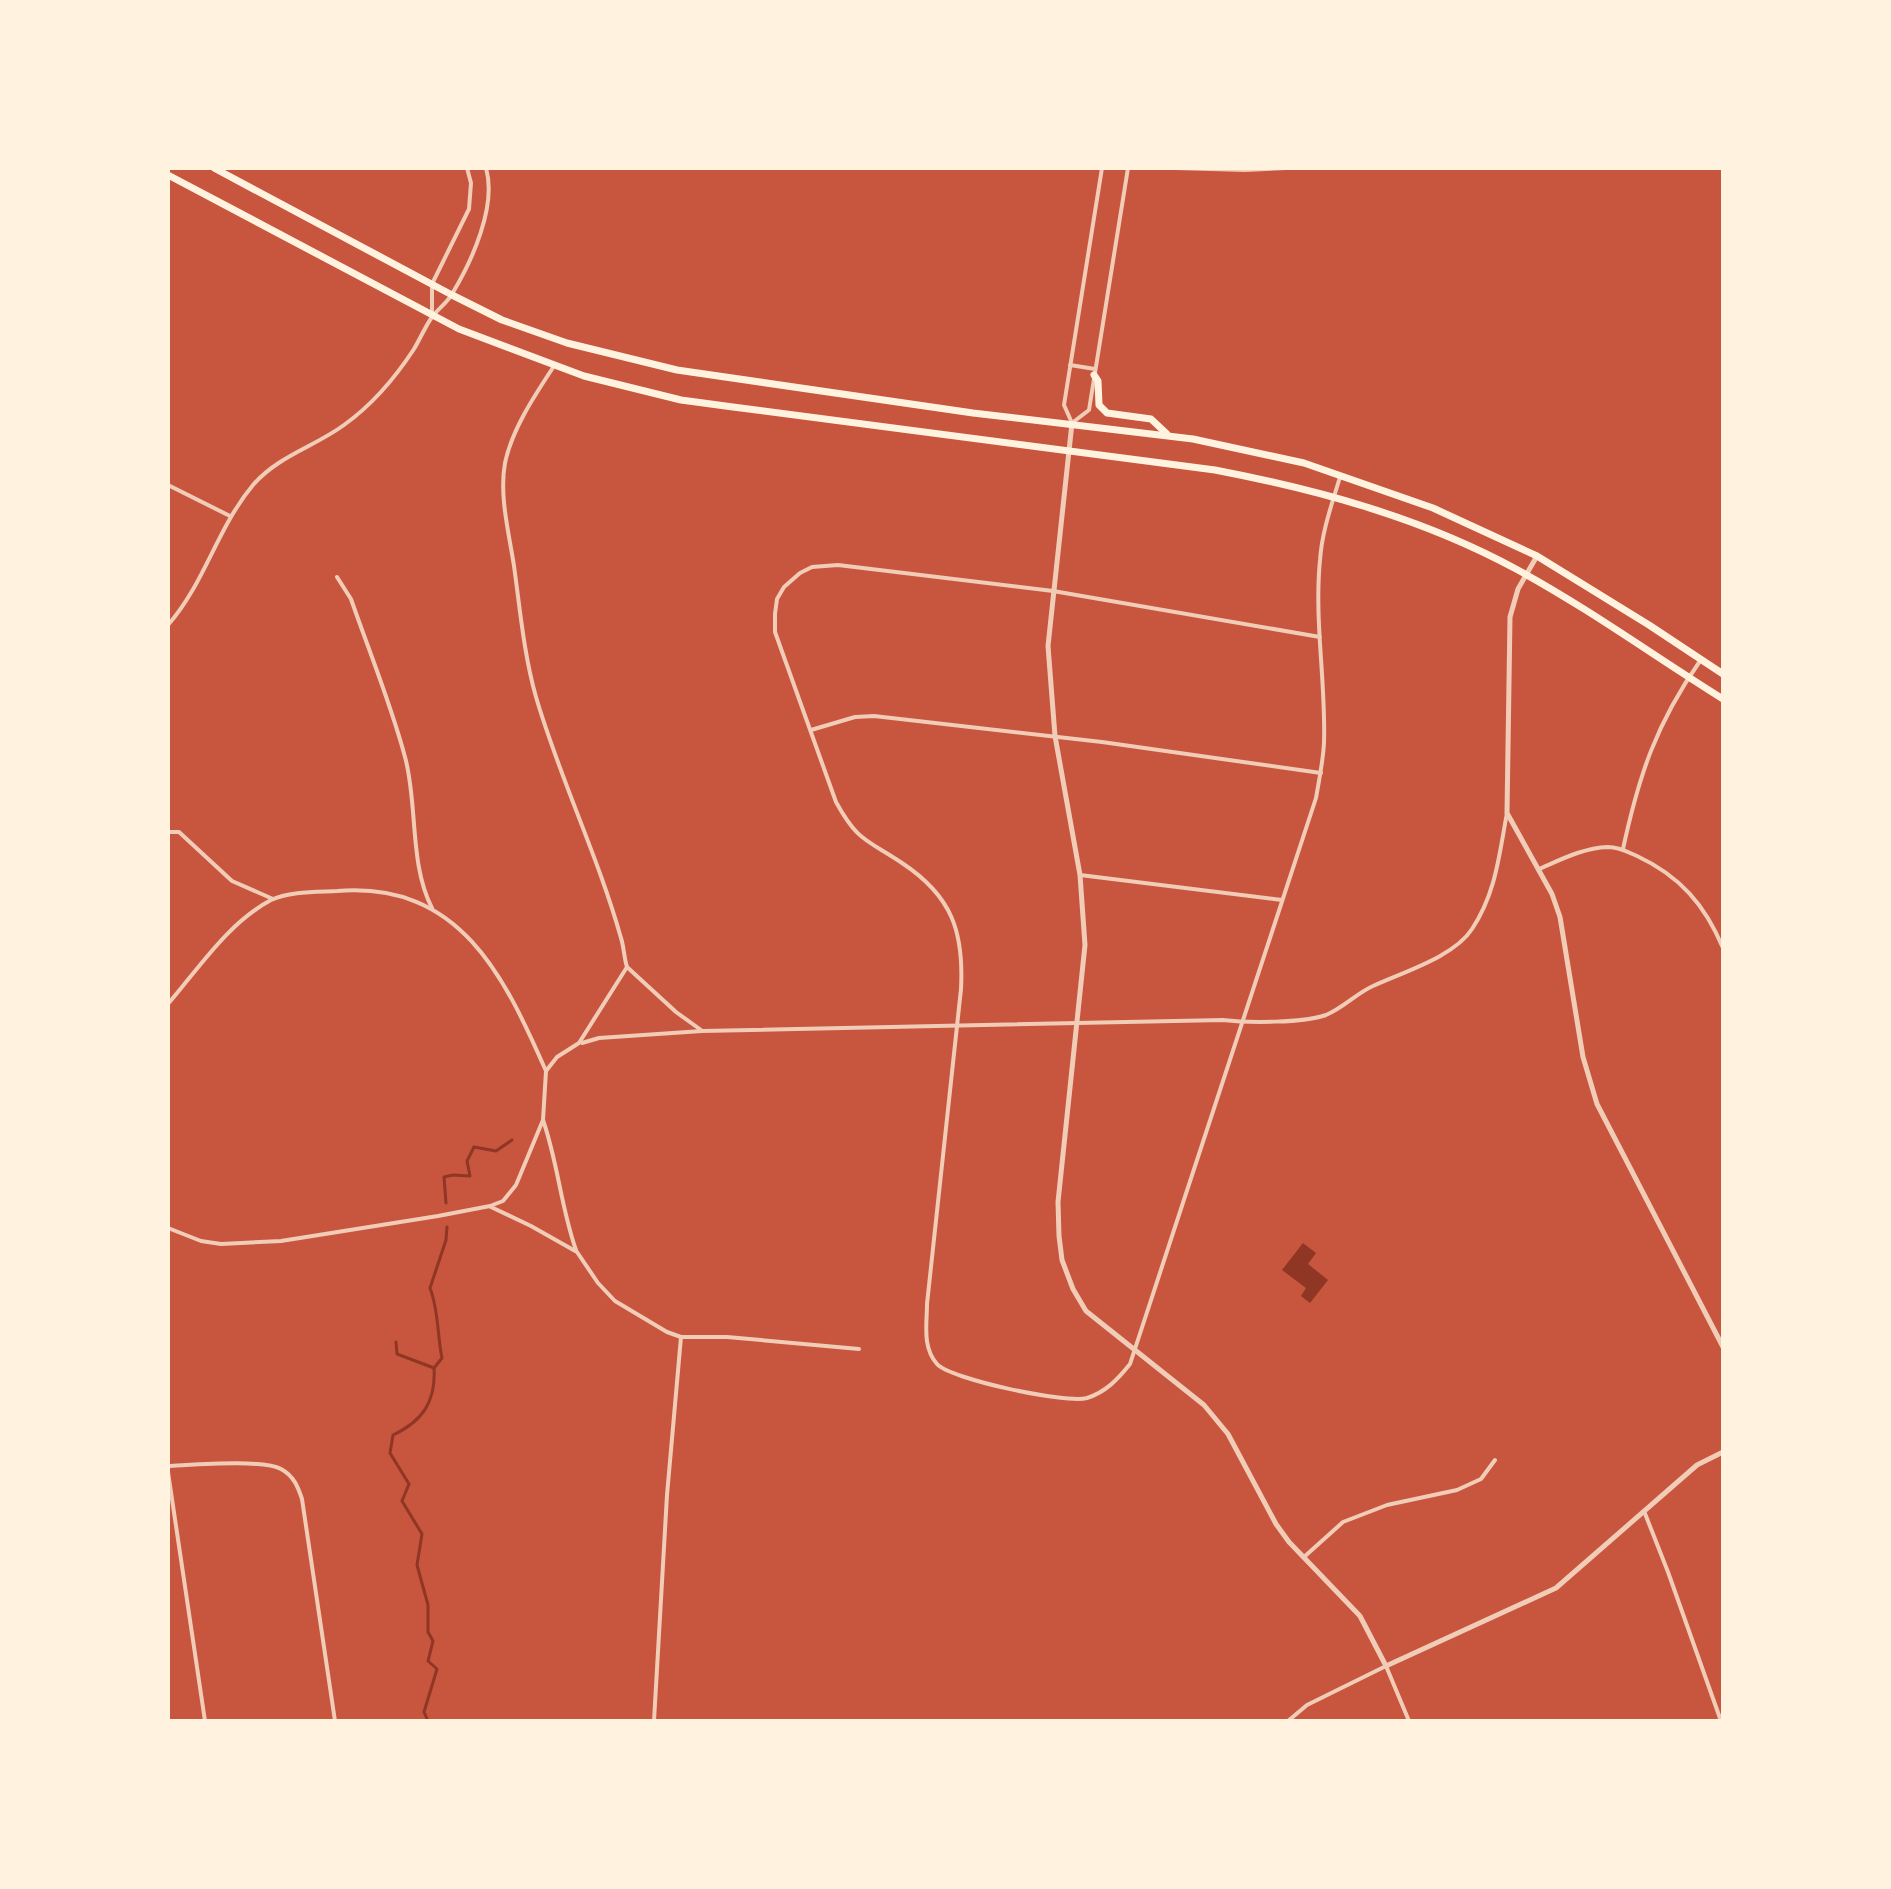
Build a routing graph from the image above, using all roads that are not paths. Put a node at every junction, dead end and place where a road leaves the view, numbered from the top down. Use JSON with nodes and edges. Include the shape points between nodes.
{"nodes":[{"id":1,"x":214,"y":168,"type":"edge"},
{"id":2,"x":467,"y":168,"type":"edge"},
{"id":3,"x":486,"y":168,"type":"edge"},
{"id":4,"x":1102,"y":168,"type":"edge"},
{"id":5,"x":1128,"y":168,"type":"edge"},
{"id":6,"x":1175,"y":168,"type":"edge"},
{"id":7,"x":1286,"y":168,"type":"edge"},
{"id":8,"x":168,"y":175,"type":"edge"},
{"id":9,"x":432,"y":284,"type":"junction"},
{"id":10,"x":452,"y":295,"type":"junction"},
{"id":11,"x":432,"y":316,"type":"junction"},
{"id":12,"x":1070,"y":365,"type":"junction"},
{"id":13,"x":554,"y":366,"type":"junction"},
{"id":14,"x":1095,"y":372,"type":"junction"},
{"id":15,"x":1072,"y":423,"type":"junction"},
{"id":16,"x":1169,"y":435,"type":"junction"},
{"id":17,"x":1070,"y":451,"type":"junction"},
{"id":18,"x":1340,"y":477,"type":"junction"},
{"id":19,"x":168,"y":485,"type":"edge"},
{"id":20,"x":1334,"y":497,"type":"junction"},
{"id":21,"x":230,"y":516,"type":"junction"},
{"id":22,"x":1537,"y":556,"type":"junction"},
{"id":23,"x":1526,"y":575,"type":"junction"},
{"id":24,"x":337,"y":577,"type":"dead end"},
{"id":25,"x":1053,"y":591,"type":"junction"},
{"id":26,"x":168,"y":625,"type":"edge"},
{"id":27,"x":1320,"y":637,"type":"junction"},
{"id":28,"x":1701,"y":660,"type":"junction"},
{"id":29,"x":1723,"y":674,"type":"edge"},
{"id":30,"x":1689,"y":677,"type":"junction"},
{"id":31,"x":1723,"y":699,"type":"edge"},
{"id":32,"x":811,"y":730,"type":"junction"},
{"id":33,"x":1055,"y":736,"type":"junction"},
{"id":34,"x":1321,"y":773,"type":"junction"},
{"id":35,"x":1507,"y":813,"type":"junction"},
{"id":36,"x":168,"y":832,"type":"edge"},
{"id":37,"x":1623,"y":849,"type":"junction"},
{"id":38,"x":1539,"y":869,"type":"junction"},
{"id":39,"x":1080,"y":875,"type":"junction"},
{"id":40,"x":273,"y":899,"type":"junction"},
{"id":41,"x":1282,"y":900,"type":"junction"},
{"id":42,"x":433,"y":910,"type":"junction"},
{"id":43,"x":1723,"y":948,"type":"edge"},
{"id":44,"x":627,"y":967,"type":"junction"},
{"id":45,"x":168,"y":1004,"type":"edge"},
{"id":46,"x":1242,"y":1022,"type":"junction"},
{"id":47,"x":1077,"y":1025,"type":"junction"},
{"id":48,"x":956,"y":1028,"type":"junction"},
{"id":49,"x":702,"y":1031,"type":"junction"},
{"id":50,"x":579,"y":1043,"type":"junction"},
{"id":51,"x":546,"y":1071,"type":"junction"},
{"id":52,"x":543,"y":1120,"type":"junction"},
{"id":53,"x":490,"y":1206,"type":"junction"},
{"id":54,"x":168,"y":1228,"type":"edge"},
{"id":55,"x":577,"y":1252,"type":"junction"},
{"id":56,"x":681,"y":1337,"type":"junction"},
{"id":57,"x":1723,"y":1347,"type":"edge"},
{"id":58,"x":859,"y":1349,"type":"dead end"},
{"id":59,"x":1134,"y":1351,"type":"junction"},
{"id":60,"x":1723,"y":1452,"type":"edge"},
{"id":61,"x":1495,"y":1460,"type":"dead end"},
{"id":62,"x":168,"y":1469,"type":"edge"},
{"id":63,"x":1644,"y":1511,"type":"junction"},
{"id":64,"x":1304,"y":1557,"type":"junction"},
{"id":65,"x":1386,"y":1666,"type":"junction"},
{"id":66,"x":205,"y":1721,"type":"edge"},
{"id":67,"x":335,"y":1721,"type":"edge"},
{"id":68,"x":654,"y":1721,"type":"edge"},
{"id":69,"x":1288,"y":1721,"type":"edge"},
{"id":70,"x":1409,"y":1721,"type":"edge"},
{"id":71,"x":1721,"y":1721,"type":"edge"}],
"edges":[{"from":1,"to":9,"type":"main road"},
{"from":2,"to":9,"type":"street","via":[[469,209]]},
{"from":3,"to":10,"type":"street","via":[[487,216]]},
{"from":4,"to":12,"type":"street"},
{"from":5,"to":14,"type":"street"},
{"from":6,"to":7,"type":"street"},
{"from":8,"to":11,"type":"main road"},
{"from":9,"to":10,"type":"main road"},
{"from":9,"to":11,"type":"street"},
{"from":10,"to":11,"type":"street"},
{"from":10,"to":15,"type":"main road","via":[[567,343],[677,370]]},
{"from":11,"to":13,"type":"main road"},
{"from":11,"to":21,"type":"street","via":[[382,393],[343,426],[273,466]]},
{"from":12,"to":14,"type":"street"},
{"from":12,"to":15,"type":"street","via":[[1064,405]]},
{"from":13,"to":17,"type":"main road","via":[[681,400]]},
{"from":13,"to":44,"type":"street","via":[[510,447],[503,479],[505,507],[535,693],[606,888]]},
{"from":14,"to":15,"type":"street","via":[[1089,410]]},
{"from":14,"to":16,"type":"main road","via":[[1099,405],[1107,413],[1151,419]]},
{"from":15,"to":16,"type":"main road"},
{"from":15,"to":17,"type":"street"},
{"from":16,"to":18,"type":"main road","via":[[1258,451]]},
{"from":17,"to":20,"type":"main road","via":[[1215,470]]},
{"from":17,"to":25,"type":"street"},
{"from":18,"to":20,"type":"street"},
{"from":18,"to":22,"type":"main road","via":[[1433,508]]},
{"from":19,"to":21,"type":"street"},
{"from":20,"to":23,"type":"main road","via":[[1428,529]]},
{"from":20,"to":27,"type":"street","via":[[1320,560]]},
{"from":21,"to":26,"type":"street","via":[[199,584]]},
{"from":22,"to":23,"type":"street"},
{"from":22,"to":28,"type":"main road"},
{"from":23,"to":30,"type":"main road"},
{"from":23,"to":35,"type":"street","via":[[1510,617]]},
{"from":24,"to":42,"type":"street","via":[[351,599],[405,757],[426,897]]},
{"from":25,"to":27,"type":"street"},
{"from":25,"to":32,"type":"street","via":[[838,565],[800,573],[777,599],[775,632]]},
{"from":25,"to":33,"type":"street","via":[[1048,646]]},
{"from":27,"to":34,"type":"street"},
{"from":28,"to":29,"type":"main road"},
{"from":28,"to":30,"type":"street"},
{"from":30,"to":31,"type":"main road"},
{"from":30,"to":37,"type":"street","via":[[1654,738]]},
{"from":32,"to":33,"type":"street","via":[[874,716]]},
{"from":32,"to":48,"type":"street","via":[[848,825],[865,842],[920,876],[951,915],[963,955]]},
{"from":33,"to":34,"type":"street"},
{"from":33,"to":39,"type":"street"},
{"from":34,"to":41,"type":"street"},
{"from":35,"to":38,"type":"street"},
{"from":35,"to":46,"type":"street","via":[[1491,895],[1462,942],[1327,1014]]},
{"from":36,"to":40,"type":"street","via":[[179,832],[232,881]]},
{"from":37,"to":38,"type":"street","via":[[1582,851]]},
{"from":37,"to":43,"type":"street","via":[[1674,877],[1698,901]]},
{"from":38,"to":57,"type":"street","via":[[1560,917],[1583,1057],[1597,1104]]},
{"from":39,"to":41,"type":"street"},
{"from":39,"to":47,"type":"street","via":[[1085,945]]},
{"from":40,"to":42,"type":"street","via":[[355,889],[415,901]]},
{"from":40,"to":45,"type":"street","via":[[238,924]]},
{"from":41,"to":46,"type":"street"},
{"from":42,"to":51,"type":"street","via":[[462,931],[503,980]]},
{"from":44,"to":49,"type":"street"},
{"from":44,"to":50,"type":"street"},
{"from":46,"to":47,"type":"street"},
{"from":46,"to":59,"type":"street"},
{"from":47,"to":48,"type":"street"},
{"from":47,"to":59,"type":"street","via":[[1058,1202],[1062,1260],[1086,1311]]},
{"from":48,"to":49,"type":"street"},
{"from":48,"to":59,"type":"street","via":[[927,1304],[929,1353],[945,1371],[958,1376],[1084,1399],[1119,1379]]},
{"from":49,"to":50,"type":"street"},
{"from":50,"to":51,"type":"street"},
{"from":51,"to":52,"type":"street"},
{"from":52,"to":53,"type":"street","via":[[516,1185],[503,1201]]},
{"from":52,"to":55,"type":"street"},
{"from":53,"to":54,"type":"street","via":[[281,1241],[221,1244]]},
{"from":53,"to":55,"type":"street"},
{"from":55,"to":56,"type":"street","via":[[615,1301]]},
{"from":56,"to":58,"type":"street"},
{"from":56,"to":68,"type":"street"},
{"from":59,"to":64,"type":"street","via":[[1204,1405],[1228,1434],[1276,1524]]},
{"from":60,"to":63,"type":"street","via":[[1697,1465]]},
{"from":61,"to":64,"type":"street","via":[[1481,1479],[1457,1490],[1387,1505],[1343,1522]]},
{"from":62,"to":66,"type":"street"},
{"from":62,"to":67,"type":"street","via":[[263,1465],[281,1468],[295,1481]]},
{"from":63,"to":65,"type":"street","via":[[1556,1588]]},
{"from":63,"to":71,"type":"street"},
{"from":64,"to":65,"type":"street","via":[[1360,1616]]},
{"from":65,"to":69,"type":"street","via":[[1307,1705]]},
{"from":65,"to":70,"type":"street"}]}
